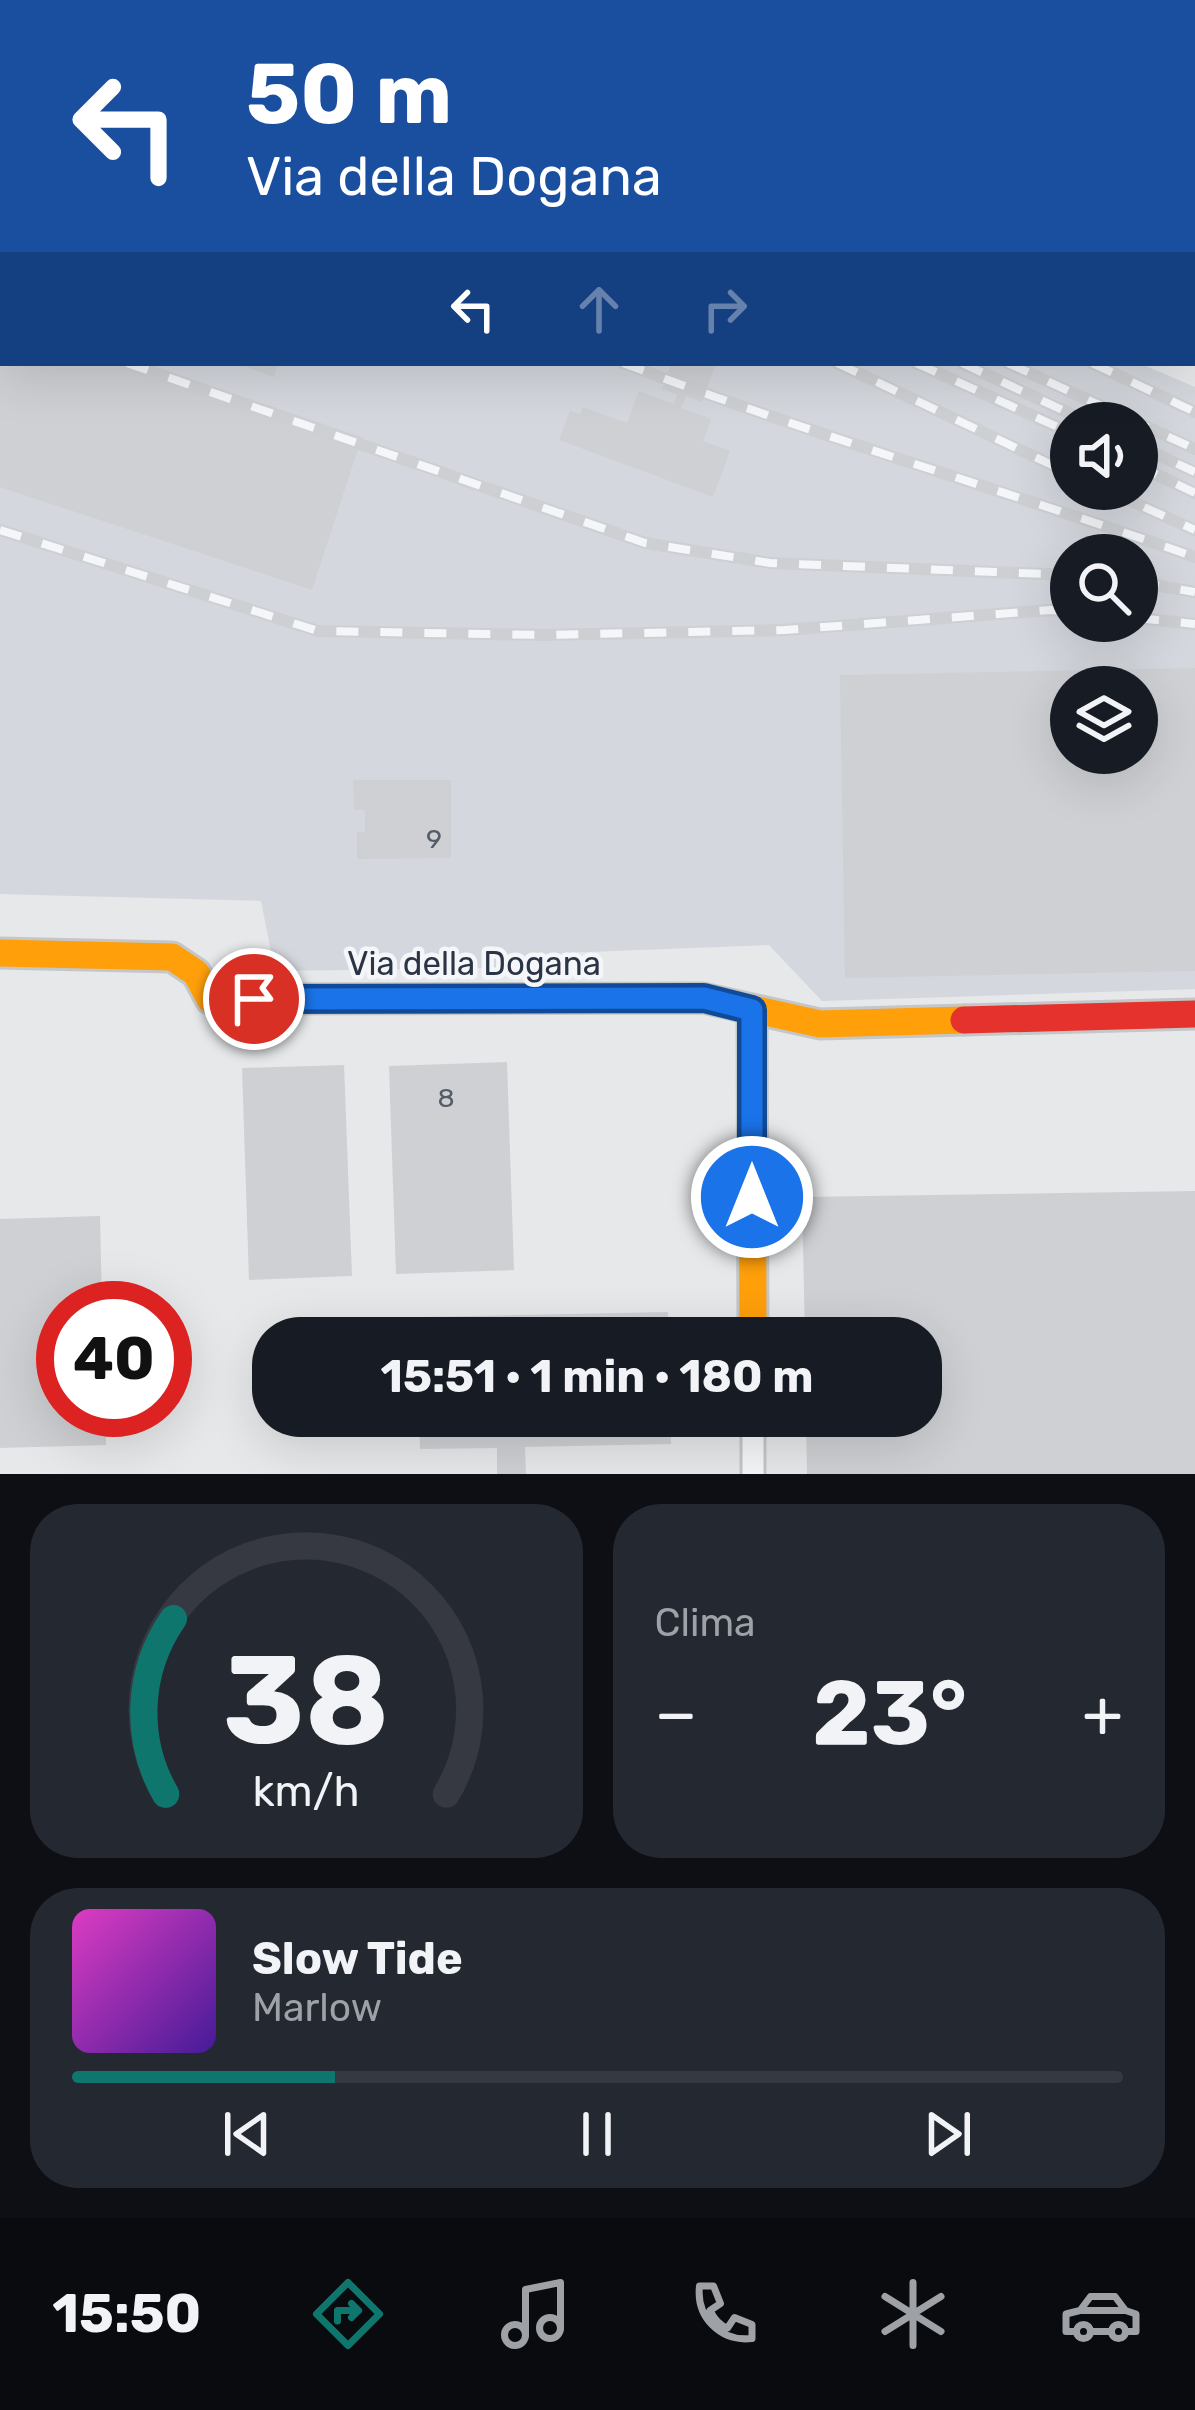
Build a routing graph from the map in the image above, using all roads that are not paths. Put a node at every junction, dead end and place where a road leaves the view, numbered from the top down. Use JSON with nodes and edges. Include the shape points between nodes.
{"nodes":[{"id":1,"x":0,"y":953,"type":"edge"},
{"id":2,"x":752,"y":1010,"type":"junction"},
{"id":3,"x":1195,"y":1014,"type":"edge"},
{"id":4,"x":753,"y":1317,"type":"edge"},
{"id":5,"x":753,"y":1437,"type":"edge"},
{"id":6,"x":753,"y":1474,"type":"edge"}],
"edges":[{"from":1,"to":2,"type":"street","name":"Via della Dogana","via":[[172,957],[196,973],[209,999],[704,998]]},
{"from":2,"to":3,"type":"street","name":"Via della Dogana","via":[[820,1024]]},
{"from":2,"to":4,"type":"street"},
{"from":5,"to":6,"type":"street"}]}
